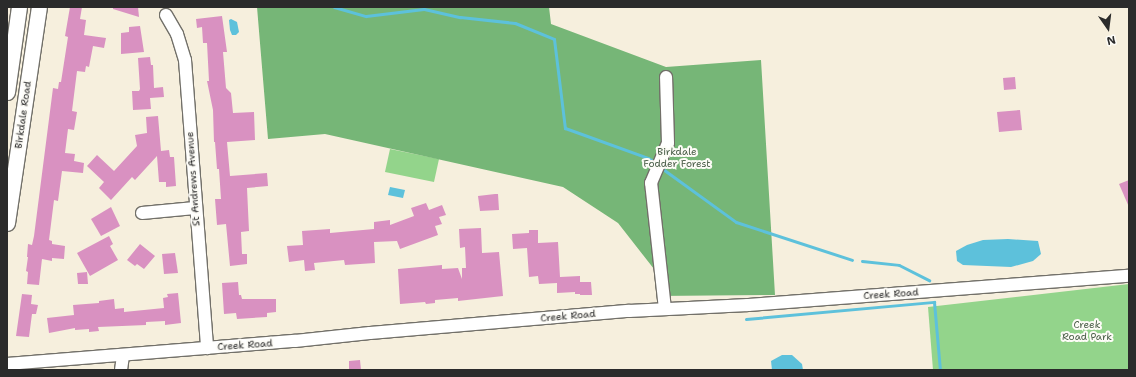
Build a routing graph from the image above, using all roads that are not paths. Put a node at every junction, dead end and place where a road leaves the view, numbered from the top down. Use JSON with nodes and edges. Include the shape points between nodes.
{"nodes":[{"id":1,"x":19,"y":7,"type":"edge"},
{"id":2,"x":39,"y":7,"type":"edge"},
{"id":3,"x":166,"y":15,"type":"dead end"},
{"id":4,"x":666,"y":77,"type":"dead end"},
{"id":5,"x":7,"y":92,"type":"edge"},
{"id":6,"x":195,"y":208,"type":"junction"},
{"id":7,"x":142,"y":213,"type":"dead end"},
{"id":8,"x":7,"y":223,"type":"edge"},
{"id":9,"x":1129,"y":276,"type":"edge"},
{"id":10,"x":664,"y":309,"type":"junction"},
{"id":11,"x":207,"y":348,"type":"junction"},
{"id":12,"x":123,"y":355,"type":"junction"},
{"id":13,"x":7,"y":364,"type":"edge"},
{"id":14,"x":121,"y":370,"type":"edge"}],
"edges":[{"from":1,"to":5,"type":"main road","name":"Birkdale Road"},
{"from":2,"to":8,"type":"main road","name":"Birkdale Road"},
{"from":3,"to":6,"type":"street","name":"St Andrews Avenue","via":[[177,34],[185,60]]},
{"from":4,"to":10,"type":"street","via":[[668,143],[651,183]]},
{"from":6,"to":7,"type":"street"},
{"from":6,"to":11,"type":"street","name":"St Andrews Avenue"},
{"from":9,"to":10,"type":"street","name":"Creek Road"},
{"from":10,"to":11,"type":"street","name":"Creek Road"},
{"from":11,"to":12,"type":"street","name":"Creek Road"},
{"from":12,"to":13,"type":"street","name":"Creek Road"},
{"from":12,"to":14,"type":"street"}]}
